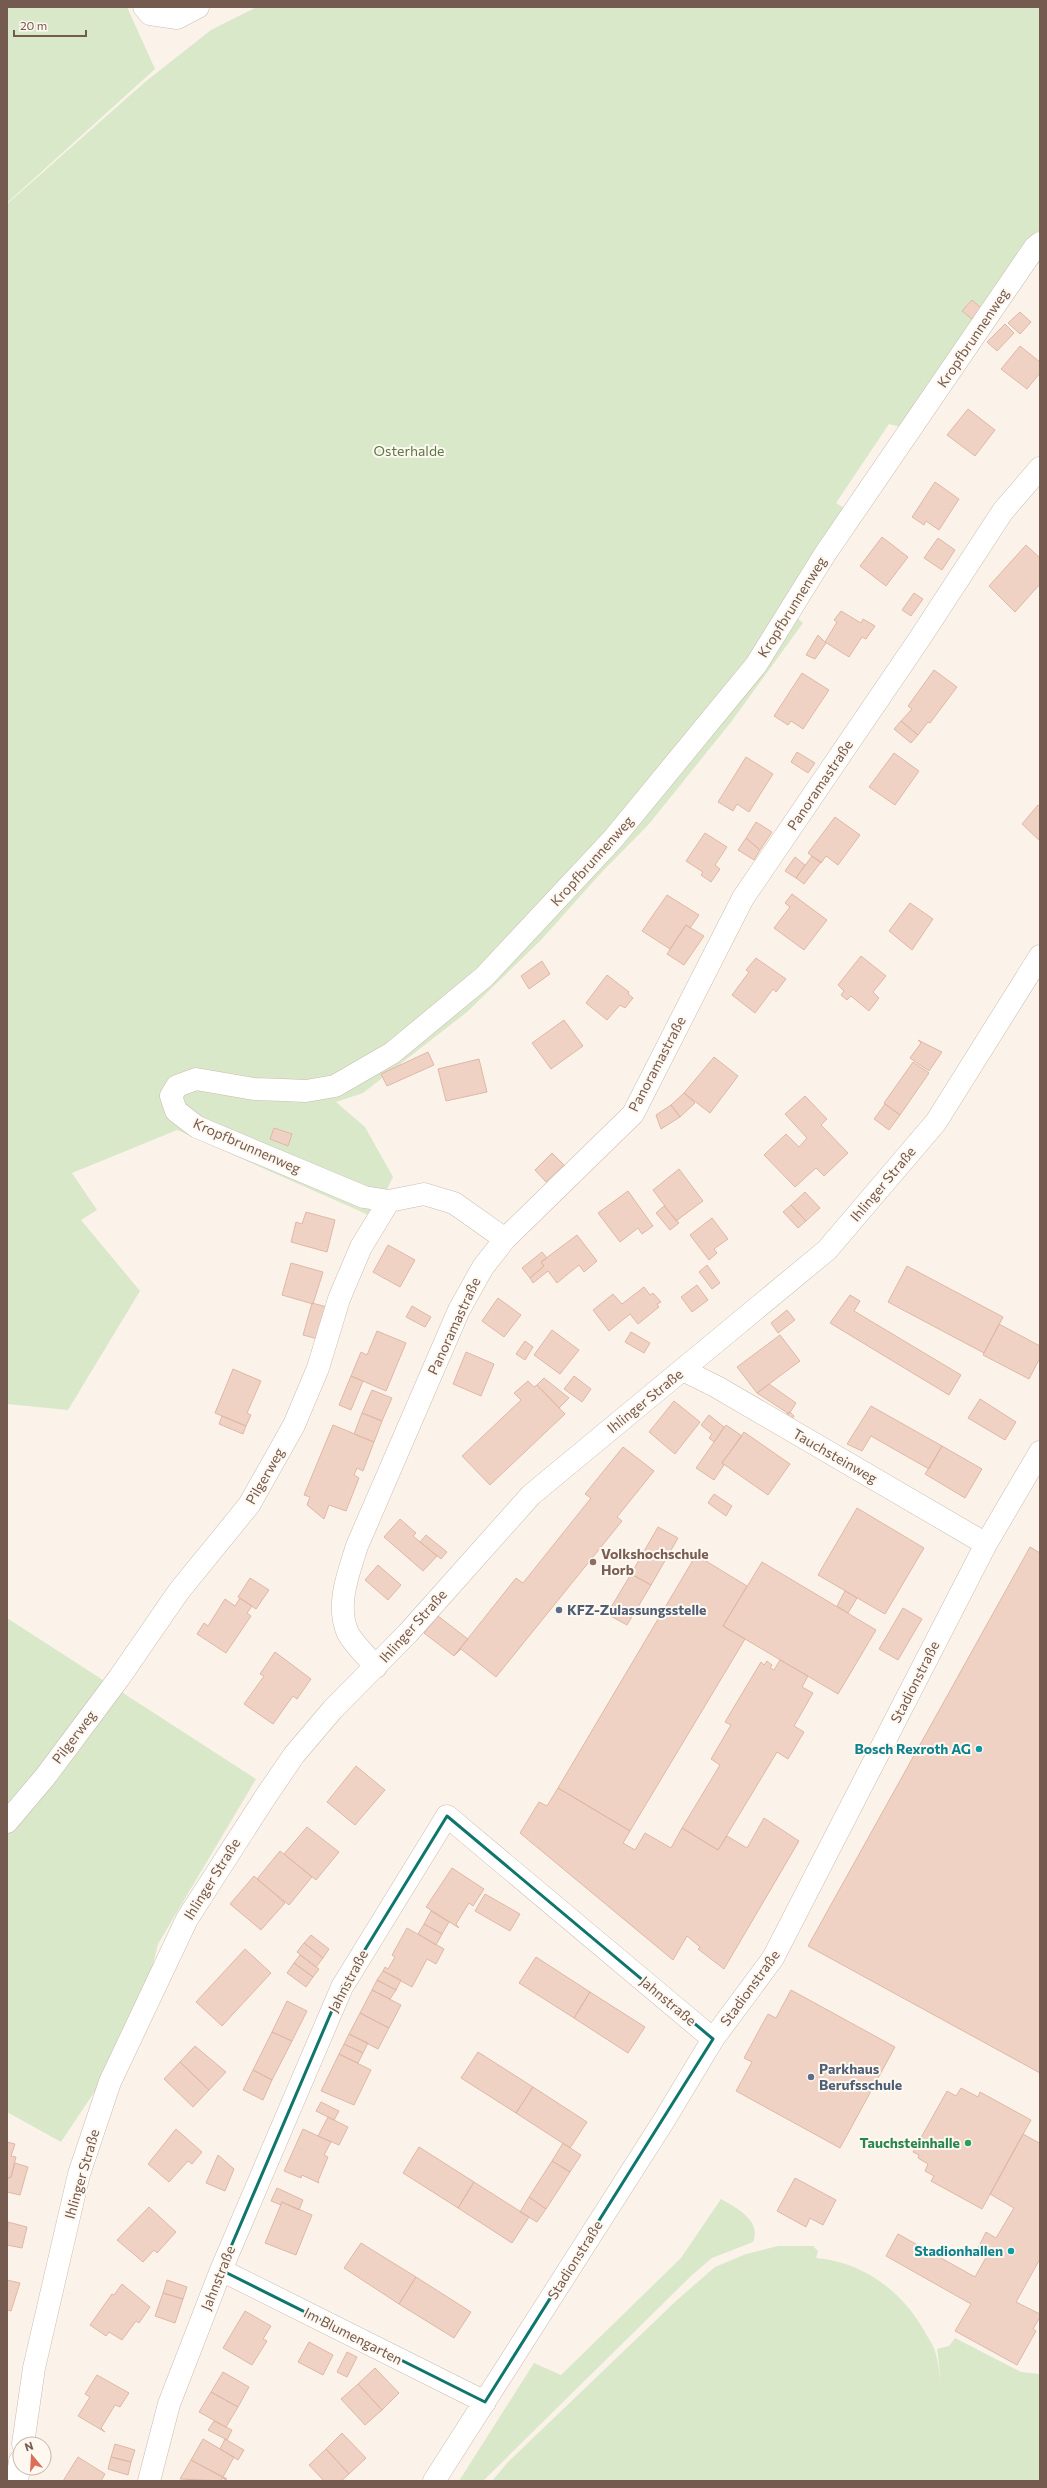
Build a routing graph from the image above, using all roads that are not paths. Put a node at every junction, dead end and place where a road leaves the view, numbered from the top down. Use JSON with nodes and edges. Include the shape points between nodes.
{"nodes":[{"id":1,"x":144,"y":7,"type":"edge"},
{"id":2,"x":198,"y":7,"type":"edge"},
{"id":3,"x":1040,"y":243,"type":"edge"},
{"id":4,"x":1040,"y":468,"type":"edge"},
{"id":5,"x":1040,"y":956,"type":"edge"},
{"id":6,"x":389,"y":1201,"type":"junction"},
{"id":7,"x":505,"y":1239,"type":"junction"},
{"id":8,"x":683,"y":1370,"type":"junction"},
{"id":9,"x":1040,"y":1452,"type":"edge"},
{"id":10,"x":986,"y":1544,"type":"junction"},
{"id":11,"x":376,"y":1667,"type":"junction"},
{"id":12,"x":7,"y":1822,"type":"edge"},
{"id":13,"x":713,"y":2039,"type":"junction"},
{"id":14,"x":221,"y":2270,"type":"junction"},
{"id":15,"x":485,"y":2402,"type":"junction"},
{"id":16,"x":23,"y":2436,"type":"edge"},
{"id":17,"x":149,"y":2481,"type":"edge"},
{"id":18,"x":434,"y":2481,"type":"edge"}],
"edges":[{"from":1,"to":2,"type":"street","via":[[150,14],[177,18]]},
{"from":3,"to":6,"type":"street","name":"Kropfbrunnenweg","via":[[825,554],[756,665],[613,839],[484,977],[392,1053],[335,1086],[306,1091],[254,1089],[196,1079],[177,1086],[171,1096],[176,1111],[197,1127],[364,1197]]},
{"from":4,"to":7,"type":"street","name":"Panoramastraße","via":[[1003,511],[743,898],[633,1114]]},
{"from":5,"to":8,"type":"street","name":"Ihlinger Straße","via":[[936,1122],[827,1250]]},
{"from":6,"to":7,"type":"street","via":[[424,1194],[454,1203]]},
{"from":6,"to":12,"type":"street","name":"Pilgerweg","via":[[362,1247],[342,1292],[318,1368],[294,1425],[249,1505],[180,1591],[45,1777]]},
{"from":7,"to":11,"type":"street","name":"Panoramastraße","via":[[483,1267],[458,1310],[358,1546],[345,1585],[343,1614],[347,1632]]},
{"from":8,"to":10,"type":"street","name":"Tauchsteinweg"},
{"from":8,"to":11,"type":"street","name":"Ihlinger Straße","via":[[531,1494]]},
{"from":9,"to":10,"type":"street","name":"Stadionstraße"},
{"from":10,"to":13,"type":"street","name":"Stadionstraße","via":[[773,1958]]},
{"from":11,"to":16,"type":"street","name":"Ihlinger Straße","via":[[333,1709],[294,1755],[221,1862],[187,1919],[110,2082],[79,2174],[34,2368]]},
{"from":13,"to":14,"type":"street","name":"Jahnstraße","via":[[447,1816],[342,1987]]},
{"from":13,"to":15,"type":"street","name":"Stadionstraße"},
{"from":14,"to":15,"type":"street","name":"Im Blumengarten"},
{"from":14,"to":17,"type":"street","name":"Jahnstraße","via":[[169,2404]]},
{"from":15,"to":18,"type":"street","name":"Stadionstraße"}]}
